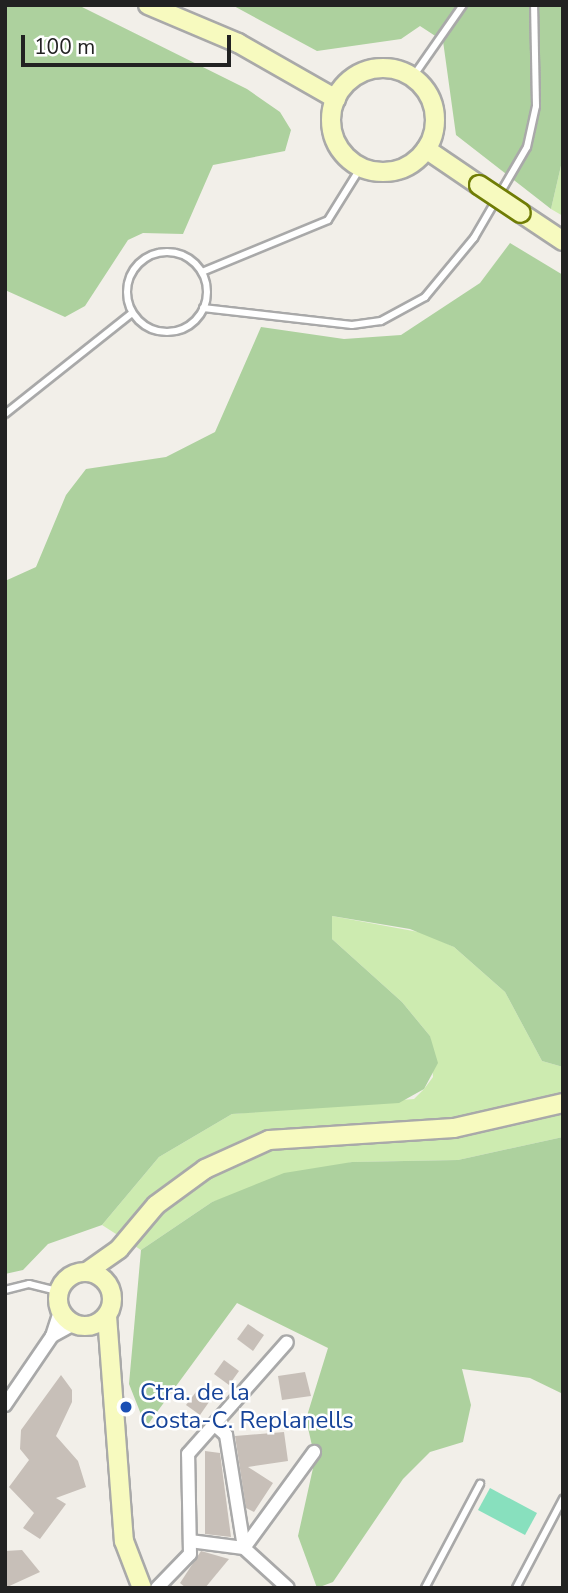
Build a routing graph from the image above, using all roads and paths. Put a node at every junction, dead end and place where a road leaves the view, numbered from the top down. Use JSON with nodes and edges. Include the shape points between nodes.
{"nodes":[{"id":1,"x":148,"y":5,"type":"edge"},
{"id":2,"x":463,"y":5,"type":"edge"},
{"id":3,"x":534,"y":5,"type":"edge"},
{"id":4,"x":412,"y":78,"type":"junction"},
{"id":5,"x":336,"y":99,"type":"junction"},
{"id":6,"x":426,"y":149,"type":"junction"},
{"id":7,"x":360,"y":167,"type":"junction"},
{"id":8,"x":563,"y":241,"type":"edge"},
{"id":9,"x":202,"y":272,"type":"junction"},
{"id":10,"x":203,"y":308,"type":"junction"},
{"id":11,"x":132,"y":313,"type":"junction"},
{"id":12,"x":5,"y":414,"type":"edge"},
{"id":13,"x":563,"y":1103,"type":"edge"},
{"id":14,"x":119,"y":1249,"type":"junction"},
{"id":15,"x":88,"y":1271,"type":"junction"},
{"id":16,"x":110,"y":1287,"type":"junction"},
{"id":17,"x":5,"y":1290,"type":"edge"},
{"id":18,"x":58,"y":1291,"type":"junction"},
{"id":19,"x":60,"y":1311,"type":"junction"},
{"id":20,"x":107,"y":1316,"type":"junction"},
{"id":21,"x":78,"y":1325,"type":"junction"},
{"id":22,"x":52,"y":1336,"type":"junction"},
{"id":23,"x":287,"y":1342,"type":"dead end"},
{"id":24,"x":108,"y":1368,"type":"junction"},
{"id":25,"x":5,"y":1405,"type":"edge"},
{"id":26,"x":215,"y":1425,"type":"junction"},
{"id":27,"x":314,"y":1452,"type":"dead end"},
{"id":28,"x":480,"y":1484,"type":"dead end"},
{"id":29,"x":563,"y":1499,"type":"edge"},
{"id":30,"x":190,"y":1541,"type":"junction"},
{"id":31,"x":244,"y":1548,"type":"junction"},
{"id":32,"x":142,"y":1588,"type":"edge"},
{"id":33,"x":157,"y":1588,"type":"edge"},
{"id":34,"x":288,"y":1588,"type":"edge"},
{"id":35,"x":425,"y":1588,"type":"edge"},
{"id":36,"x":516,"y":1588,"type":"edge"}],
"edges":[{"from":1,"to":5,"type":"street","via":[[238,43]]},
{"from":2,"to":4,"type":"lane"},
{"from":3,"to":10,"type":"lane","via":[[536,106],[527,147],[468,247],[425,297],[381,321],[352,325]]},
{"from":4,"to":5,"type":"street","via":[[378,69],[346,84]]},
{"from":4,"to":6,"type":"street","via":[[428,96],[435,118]]},
{"from":5,"to":7,"type":"street","via":[[332,130]]},
{"from":6,"to":7,"type":"street","via":[[397,170]]},
{"from":6,"to":8,"type":"street","bridge":true},
{"from":7,"to":9,"type":"lane","via":[[328,220]]},
{"from":9,"to":10,"type":"lane"},
{"from":9,"to":11,"type":"lane","via":[[177,253],[146,257],[128,282]]},
{"from":10,"to":11,"type":"lane","via":[[189,324],[169,331],[148,327]]},
{"from":11,"to":12,"type":"lane"},
{"from":13,"to":14,"type":"street","via":[[454,1128],[269,1140],[205,1169],[156,1205]]},
{"from":14,"to":15,"type":"street"},
{"from":14,"to":16,"type":"street"},
{"from":15,"to":16,"type":"street"},
{"from":15,"to":18,"type":"street","via":[[75,1273]]},
{"from":16,"to":20,"type":"street"},
{"from":17,"to":18,"type":"lane","via":[[29,1284]]},
{"from":18,"to":19,"type":"street"},
{"from":19,"to":21,"type":"street"},
{"from":19,"to":22,"type":"street"},
{"from":20,"to":21,"type":"street"},
{"from":20,"to":24,"type":"street"},
{"from":21,"to":22,"type":"street"},
{"from":21,"to":24,"type":"street"},
{"from":22,"to":25,"type":"street"},
{"from":23,"to":26,"type":"street"},
{"from":24,"to":32,"type":"street","via":[[124,1541]]},
{"from":26,"to":30,"type":"street","via":[[188,1454]]},
{"from":26,"to":31,"type":"street","via":[[226,1435]]},
{"from":27,"to":31,"type":"street"},
{"from":28,"to":35,"type":"lane"},
{"from":29,"to":36,"type":"lane"},
{"from":30,"to":31,"type":"street"},
{"from":30,"to":33,"type":"street","via":[[190,1554]]},
{"from":31,"to":34,"type":"street"}]}
